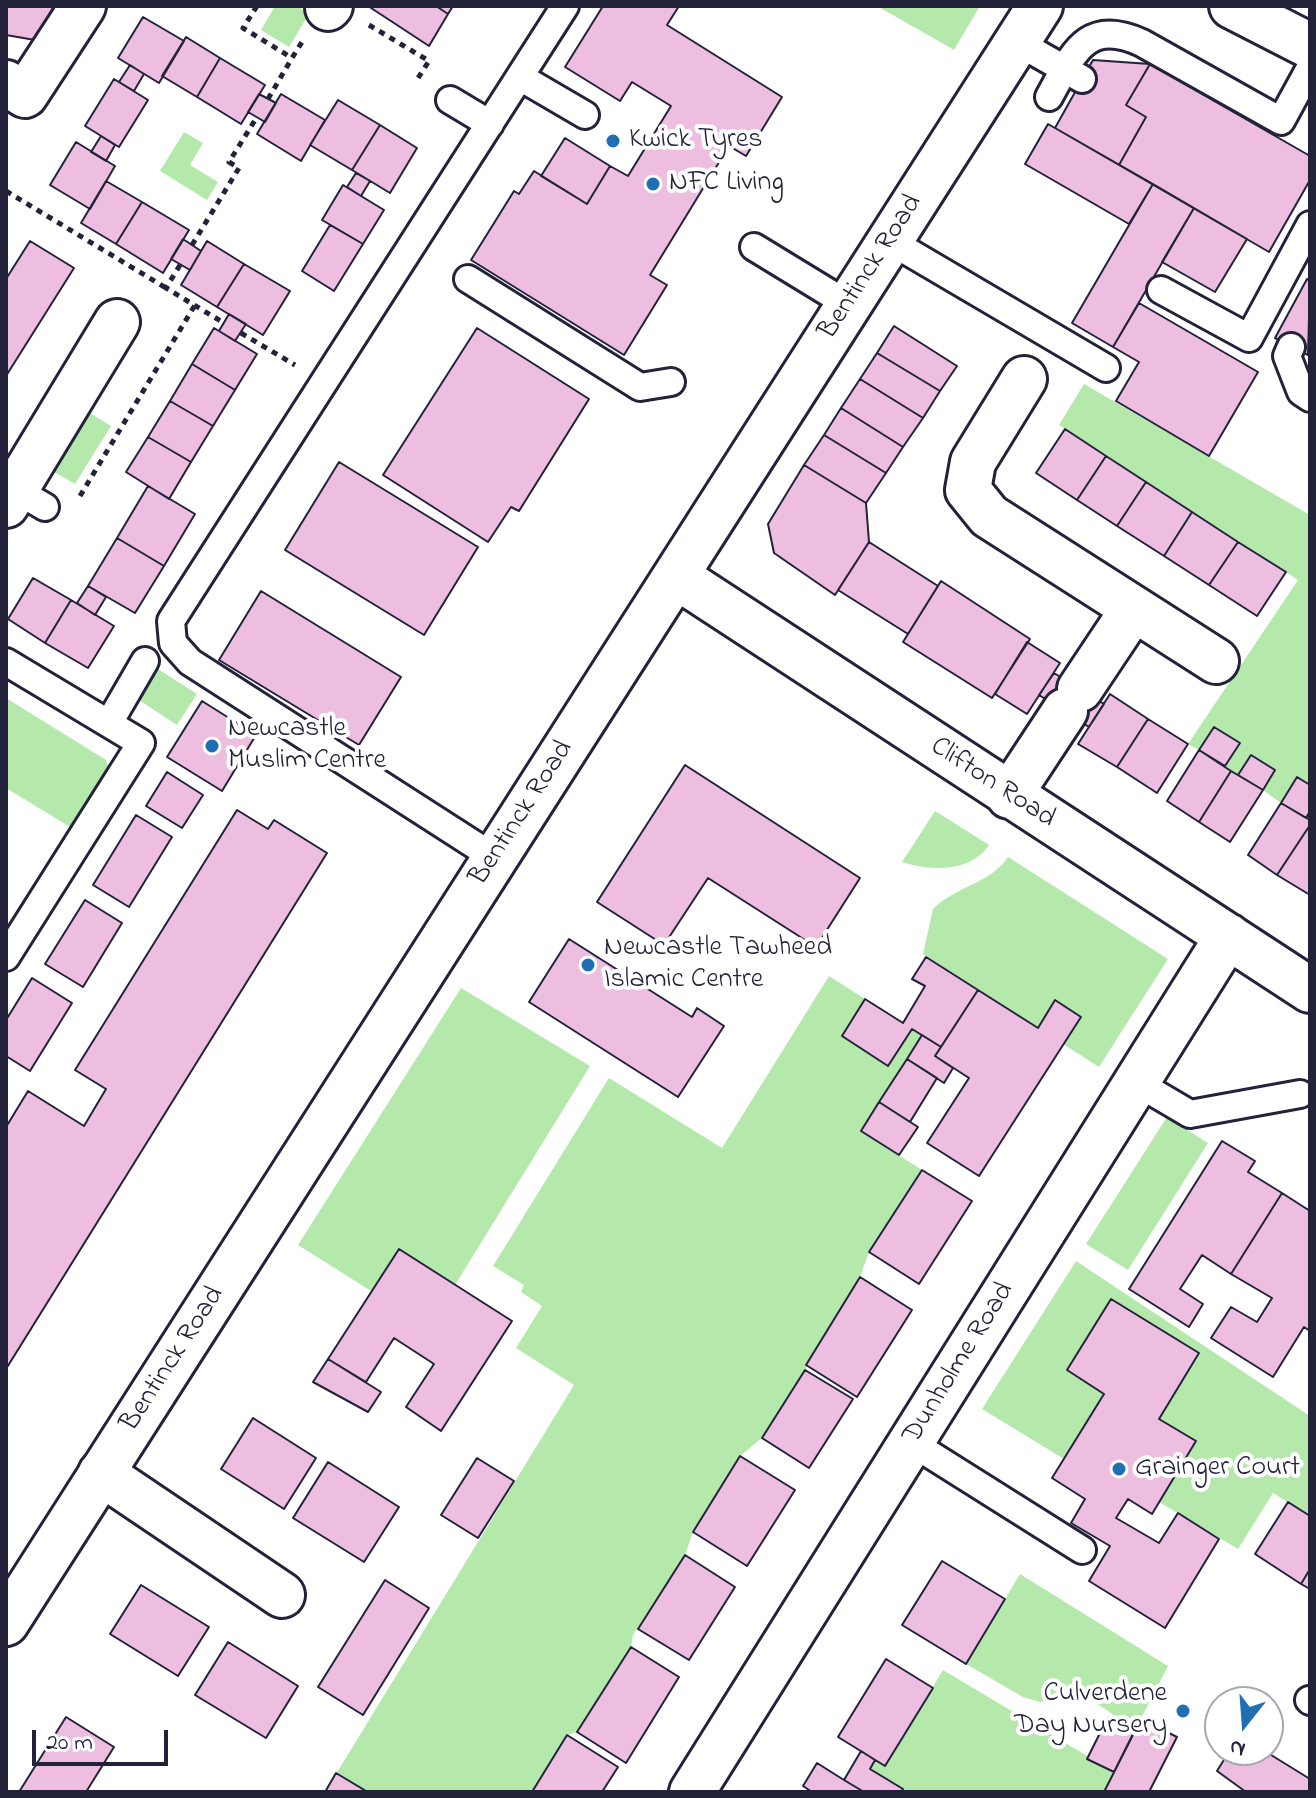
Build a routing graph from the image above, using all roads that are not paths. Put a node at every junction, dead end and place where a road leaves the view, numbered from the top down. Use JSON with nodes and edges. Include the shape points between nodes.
{"nodes":[{"id":1,"x":83,"y":6,"type":"edge"},
{"id":2,"x":565,"y":6,"type":"edge"},
{"id":3,"x":1040,"y":6,"type":"edge"},
{"id":4,"x":1232,"y":6,"type":"edge"},
{"id":5,"x":1017,"y":42,"type":"junction"},
{"id":6,"x":1310,"y":46,"type":"edge"},
{"id":7,"x":1310,"y":68,"type":"edge"},
{"id":8,"x":1074,"y":74,"type":"junction"},
{"id":9,"x":520,"y":77,"type":"junction"},
{"id":10,"x":6,"y":83,"type":"edge"},
{"id":11,"x":1049,"y":97,"type":"dead end"},
{"id":12,"x":450,"y":100,"type":"dead end"},
{"id":13,"x":585,"y":115,"type":"dead end"},
{"id":14,"x":490,"y":124,"type":"junction"},
{"id":15,"x":1310,"y":225,"type":"edge"},
{"id":16,"x":890,"y":241,"type":"junction"},
{"id":17,"x":754,"y":247,"type":"dead end"},
{"id":18,"x":468,"y":279,"type":"dead end"},
{"id":19,"x":1161,"y":290,"type":"dead end"},
{"id":20,"x":849,"y":305,"type":"junction"},
{"id":21,"x":117,"y":322,"type":"dead end"},
{"id":22,"x":1291,"y":347,"type":"dead end"},
{"id":23,"x":1106,"y":368,"type":"dead end"},
{"id":24,"x":1024,"y":379,"type":"dead end"},
{"id":25,"x":671,"y":382,"type":"dead end"},
{"id":26,"x":1310,"y":398,"type":"edge"},
{"id":27,"x":22,"y":501,"type":"edge"},
{"id":28,"x":676,"y":576,"type":"junction"},
{"id":29,"x":1132,"y":611,"type":"junction"},
{"id":30,"x":145,"y":661,"type":"dead end"},
{"id":31,"x":1216,"y":661,"type":"dead end"},
{"id":32,"x":6,"y":662,"type":"edge"},
{"id":33,"x":109,"y":723,"type":"junction"},
{"id":34,"x":1009,"y":796,"type":"junction"},
{"id":35,"x":495,"y":858,"type":"junction"},
{"id":36,"x":1228,"y":936,"type":"junction"},
{"id":37,"x":6,"y":957,"type":"edge"},
{"id":38,"x":1310,"y":990,"type":"edge"},
{"id":39,"x":1134,"y":1081,"type":"junction"},
{"id":40,"x":1300,"y":1094,"type":"dead end"},
{"id":41,"x":912,"y":1443,"type":"junction"},
{"id":42,"x":101,"y":1473,"type":"junction"},
{"id":43,"x":1082,"y":1550,"type":"dead end"},
{"id":44,"x":282,"y":1595,"type":"dead end"},
{"id":45,"x":6,"y":1623,"type":"edge"},
{"id":46,"x":692,"y":1792,"type":"edge"}],
"edges":[{"from":1,"to":10,"type":"street","via":[[25,95]]},
{"from":2,"to":9,"type":"lane"},
{"from":3,"to":5,"type":"street","name":"Bentinck Road"},
{"from":4,"to":6,"type":"street"},
{"from":5,"to":8,"type":"lane"},
{"from":5,"to":16,"type":"street","name":"Bentinck Road"},
{"from":7,"to":8,"type":"lane","via":[[1281,121],[1122,34],[1101,34],[1083,42]]},
{"from":8,"to":11,"type":"lane"},
{"from":9,"to":13,"type":"lane"},
{"from":9,"to":14,"type":"lane"},
{"from":12,"to":14,"type":"lane"},
{"from":14,"to":35,"type":"lane","via":[[171,621],[173,643],[190,662]]},
{"from":15,"to":19,"type":"lane","via":[[1249,338]]},
{"from":16,"to":20,"type":"street","name":"Bentinck Road"},
{"from":16,"to":23,"type":"lane"},
{"from":17,"to":20,"type":"lane"},
{"from":18,"to":25,"type":"lane","via":[[640,387]]},
{"from":20,"to":28,"type":"street","name":"Bentinck Road"},
{"from":21,"to":27,"type":"street"},
{"from":22,"to":26,"type":"lane","via":[[1287,356],[1301,392]]},
{"from":24,"to":29,"type":"street","via":[[973,462],[968,490],[989,516]]},
{"from":28,"to":34,"type":"street","name":"Clifton Road"},
{"from":28,"to":35,"type":"street","name":"Bentinck Road"},
{"from":29,"to":31,"type":"street"},
{"from":29,"to":34,"type":"street"},
{"from":30,"to":33,"type":"lane"},
{"from":32,"to":33,"type":"lane"},
{"from":33,"to":37,"type":"lane","via":[[141,743]]},
{"from":34,"to":36,"type":"street","name":"Clifton Road"},
{"from":35,"to":42,"type":"street","name":"Bentinck Road"},
{"from":36,"to":38,"type":"street","name":"Clifton Road"},
{"from":36,"to":39,"type":"street","name":"Dunholme Road"},
{"from":39,"to":40,"type":"lane","via":[[1190,1114]]},
{"from":39,"to":41,"type":"street","name":"Dunholme Road"},
{"from":41,"to":43,"type":"lane"},
{"from":41,"to":46,"type":"street","name":"Dunholme Road"},
{"from":42,"to":44,"type":"street"},
{"from":42,"to":45,"type":"street","name":"Bentinck Road"}]}
